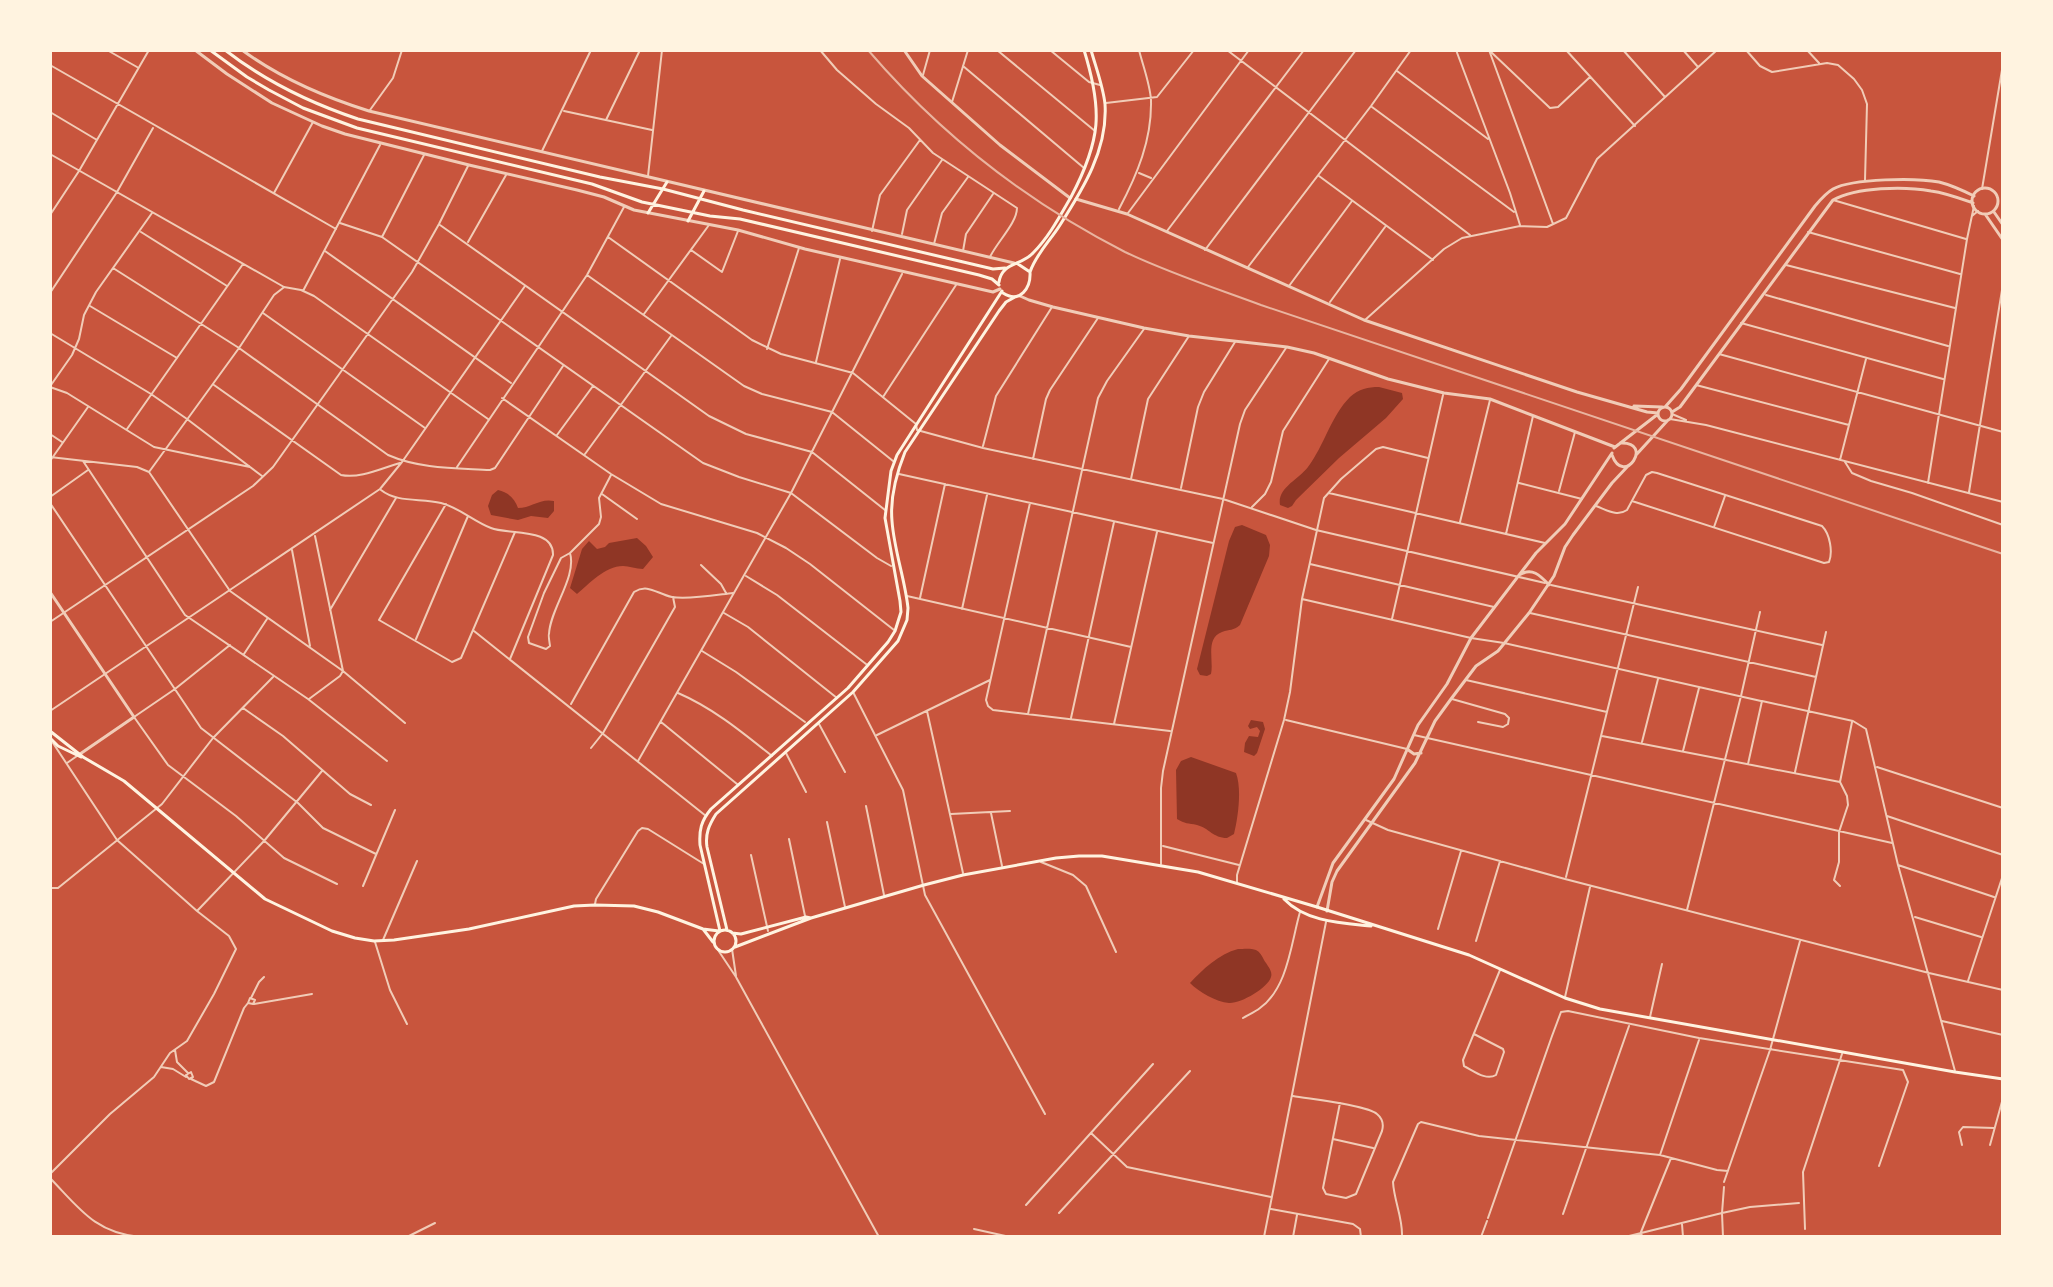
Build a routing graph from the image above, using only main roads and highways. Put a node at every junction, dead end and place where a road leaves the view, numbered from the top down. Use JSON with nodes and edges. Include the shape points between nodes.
{"nodes":[{"id":1,"x":210,"y":50,"type":"edge"},
{"id":2,"x":225,"y":50,"type":"edge"},
{"id":3,"x":1084,"y":50,"type":"edge"},
{"id":4,"x":1091,"y":50,"type":"edge"},
{"id":5,"x":667,"y":182,"type":"road end"},
{"id":6,"x":663,"y":189,"type":"junction"},
{"id":7,"x":704,"y":191,"type":"road end"},
{"id":8,"x":700,"y":198,"type":"junction"},
{"id":9,"x":654,"y":204,"type":"junction"},
{"id":10,"x":1067,"y":210,"type":"junction"},
{"id":11,"x":692,"y":212,"type":"junction"},
{"id":12,"x":648,"y":213,"type":"road end"},
{"id":13,"x":688,"y":221,"type":"road end"},
{"id":14,"x":1058,"y":224,"type":"junction"},
{"id":15,"x":1016,"y":264,"type":"junction"},
{"id":16,"x":1007,"y":267,"type":"junction"},
{"id":17,"x":1030,"y":272,"type":"junction"},
{"id":18,"x":1000,"y":289,"type":"junction"},
{"id":19,"x":1018,"y":296,"type":"junction"},
{"id":20,"x":893,"y":567,"type":"junction"},
{"id":21,"x":901,"y":568,"type":"junction"},
{"id":22,"x":867,"y":665,"type":"junction"},
{"id":23,"x":865,"y":679,"type":"junction"},
{"id":24,"x":807,"y":724,"type":"junction"},
{"id":25,"x":812,"y":730,"type":"junction"},
{"id":26,"x":50,"y":731,"type":"edge"},
{"id":27,"x":50,"y":739,"type":"edge"},
{"id":28,"x":80,"y":756,"type":"junction"},
{"id":29,"x":739,"y":785,"type":"junction"},
{"id":30,"x":739,"y":795,"type":"junction"},
{"id":31,"x":1282,"y":897,"type":"junction"},
{"id":32,"x":1317,"y":907,"type":"junction"},
{"id":33,"x":1327,"y":911,"type":"junction"},
{"id":34,"x":1316,"y":917,"type":"junction"},
{"id":35,"x":808,"y":919,"type":"junction"},
{"id":36,"x":1326,"y":920,"type":"junction"},
{"id":37,"x":1379,"y":926,"type":"junction"},
{"id":38,"x":703,"y":929,"type":"junction"},
{"id":39,"x":727,"y":930,"type":"junction"},
{"id":40,"x":719,"y":931,"type":"junction"},
{"id":41,"x":732,"y":933,"type":"junction"},
{"id":42,"x":713,"y":943,"type":"junction"},
{"id":43,"x":734,"y":948,"type":"junction"},
{"id":44,"x":2003,"y":1079,"type":"edge"}],
"edges":[{"from":1,"to":9,"type":"main road","via":[[269,90],[330,119]]},
{"from":2,"to":6,"type":"main road","via":[[278,85],[346,115]]},
{"from":3,"to":10,"type":"main road","via":[[1094,84],[1096,132]]},
{"from":4,"to":10,"type":"main road","via":[[1105,104],[1102,142]]},
{"from":5,"to":6,"type":"main road"},
{"from":6,"to":8,"type":"main road"},
{"from":6,"to":9,"type":"main road"},
{"from":7,"to":8,"type":"main road"},
{"from":8,"to":11,"type":"main road"},
{"from":8,"to":16,"type":"main road","via":[[993,269]]},
{"from":9,"to":11,"type":"main road"},
{"from":9,"to":12,"type":"main road"},
{"from":10,"to":14,"type":"main road"},
{"from":11,"to":13,"type":"main road"},
{"from":11,"to":18,"type":"main road","via":[[965,271],[992,279]]},
{"from":14,"to":15,"type":"main road"},
{"from":14,"to":17,"type":"main road"},
{"from":15,"to":16,"type":"main road"},
{"from":15,"to":17,"type":"main road"},
{"from":16,"to":18,"type":"main road","via":[[999,277]]},
{"from":17,"to":19,"type":"main road","via":[[1026,290]]},
{"from":18,"to":19,"type":"main road"},
{"from":18,"to":20,"type":"main road","via":[[894,462],[885,510]]},
{"from":19,"to":21,"type":"main road","via":[[999,311],[905,452],[892,520]]},
{"from":20,"to":21,"type":"main road"},
{"from":20,"to":22,"type":"main road","via":[[901,612],[895,631]]},
{"from":21,"to":23,"type":"main road","via":[[908,608],[903,631]]},
{"from":22,"to":23,"type":"main road"},
{"from":22,"to":24,"type":"main road"},
{"from":23,"to":25,"type":"main road"},
{"from":24,"to":25,"type":"main road"},
{"from":24,"to":29,"type":"main road"},
{"from":25,"to":30,"type":"main road"},
{"from":26,"to":28,"type":"main road"},
{"from":27,"to":28,"type":"main road"},
{"from":28,"to":38,"type":"main road","via":[[124,781],[265,899],[355,938],[374,941],[469,929],[595,905],[634,906]]},
{"from":29,"to":30,"type":"main road"},
{"from":29,"to":40,"type":"main road","via":[[706,816],[699,834]]},
{"from":30,"to":39,"type":"main road","via":[[716,814],[706,838]]},
{"from":31,"to":32,"type":"main road"},
{"from":31,"to":34,"type":"main road"},
{"from":31,"to":35,"type":"main road","via":[[1161,865],[1079,856],[963,875]]},
{"from":32,"to":33,"type":"main road"},
{"from":32,"to":34,"type":"main road"},
{"from":33,"to":36,"type":"main road"},
{"from":33,"to":37,"type":"main road"},
{"from":34,"to":36,"type":"main road"},
{"from":35,"to":41,"type":"main road"},
{"from":35,"to":43,"type":"main road"},
{"from":36,"to":37,"type":"main road"},
{"from":37,"to":44,"type":"main road","via":[[1600,1009]]},
{"from":38,"to":40,"type":"main road"},
{"from":38,"to":42,"type":"main road"},
{"from":39,"to":40,"type":"main road"},
{"from":39,"to":41,"type":"main road"},
{"from":40,"to":42,"type":"main road"},
{"from":41,"to":43,"type":"main road"},
{"from":42,"to":43,"type":"main road","via":[[725,953]]}]}
